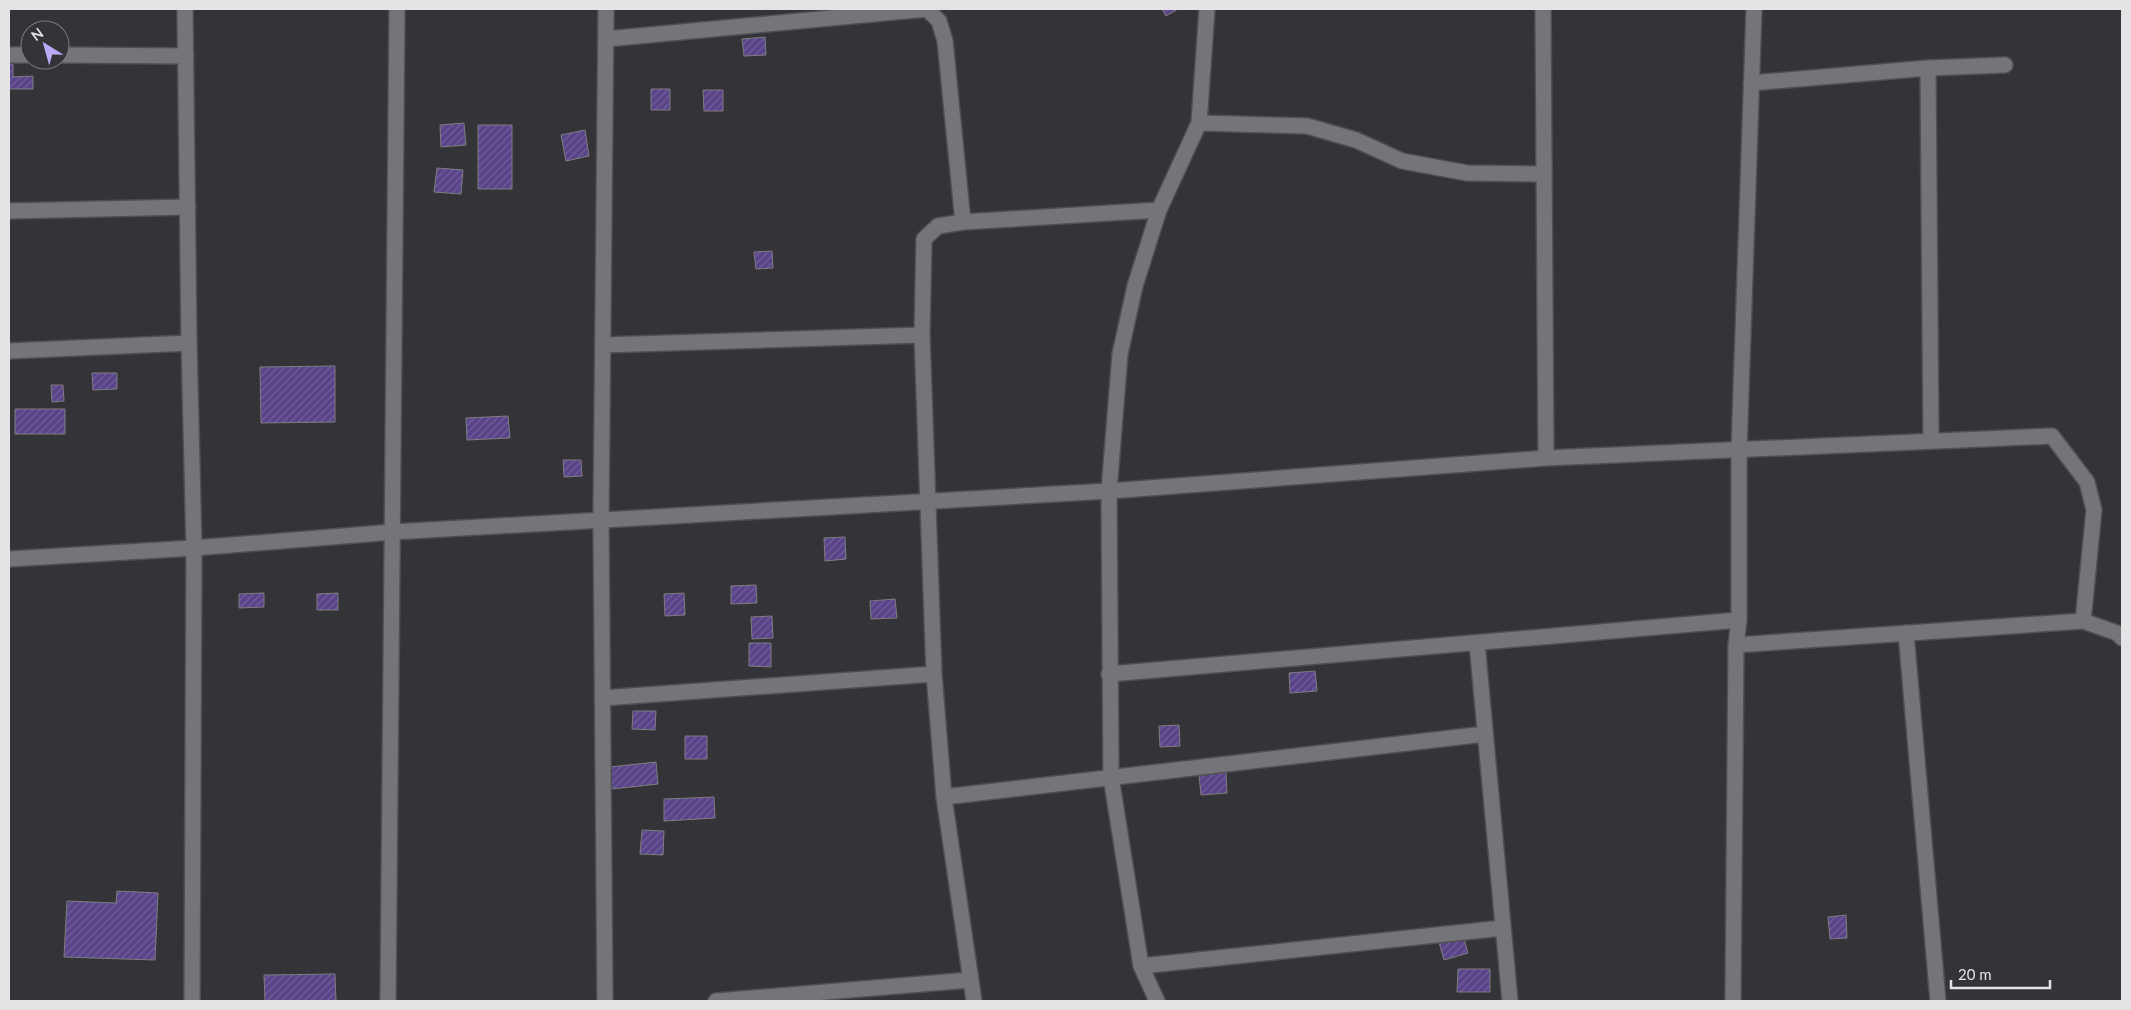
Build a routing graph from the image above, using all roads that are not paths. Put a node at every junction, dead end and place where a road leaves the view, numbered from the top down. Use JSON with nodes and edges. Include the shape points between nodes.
{"nodes":[{"id":1,"x":185,"y":9,"type":"edge"},
{"id":2,"x":397,"y":9,"type":"edge"},
{"id":3,"x":606,"y":9,"type":"edge"},
{"id":4,"x":1207,"y":9,"type":"edge"},
{"id":5,"x":1543,"y":9,"type":"edge"},
{"id":6,"x":1754,"y":9,"type":"edge"},
{"id":7,"x":606,"y":39,"type":"junction"},
{"id":8,"x":70,"y":55,"type":"edge"},
{"id":9,"x":186,"y":56,"type":"junction"},
{"id":10,"x":2005,"y":65,"type":"dead end"},
{"id":11,"x":1928,"y":68,"type":"junction"},
{"id":12,"x":1750,"y":83,"type":"junction"},
{"id":13,"x":1199,"y":123,"type":"junction"},
{"id":14,"x":1543,"y":174,"type":"junction"},
{"id":15,"x":188,"y":207,"type":"junction"},
{"id":16,"x":1159,"y":210,"type":"junction"},
{"id":17,"x":9,"y":211,"type":"edge"},
{"id":18,"x":963,"y":222,"type":"junction"},
{"id":19,"x":922,"y":335,"type":"junction"},
{"id":20,"x":189,"y":343,"type":"junction"},
{"id":21,"x":603,"y":345,"type":"junction"},
{"id":22,"x":9,"y":351,"type":"edge"},
{"id":23,"x":1931,"y":441,"type":"junction"},
{"id":24,"x":1739,"y":451,"type":"junction"},
{"id":25,"x":1546,"y":458,"type":"junction"},
{"id":26,"x":1109,"y":491,"type":"junction"},
{"id":27,"x":928,"y":502,"type":"junction"},
{"id":28,"x":601,"y":520,"type":"junction"},
{"id":29,"x":393,"y":532,"type":"junction"},
{"id":30,"x":194,"y":548,"type":"junction"},
{"id":31,"x":9,"y":559,"type":"edge"},
{"id":32,"x":1739,"y":620,"type":"junction"},
{"id":33,"x":2083,"y":621,"type":"junction"},
{"id":34,"x":1906,"y":634,"type":"junction"},
{"id":35,"x":2122,"y":638,"type":"edge"},
{"id":36,"x":1477,"y":644,"type":"junction"},
{"id":37,"x":1736,"y":645,"type":"junction"},
{"id":38,"x":934,"y":674,"type":"junction"},
{"id":39,"x":1109,"y":674,"type":"junction"},
{"id":40,"x":603,"y":698,"type":"junction"},
{"id":41,"x":1485,"y":734,"type":"junction"},
{"id":42,"x":1111,"y":777,"type":"junction"},
{"id":43,"x":944,"y":797,"type":"junction"},
{"id":44,"x":1503,"y":928,"type":"junction"},
{"id":45,"x":1141,"y":966,"type":"junction"},
{"id":46,"x":970,"y":980,"type":"junction"},
{"id":47,"x":192,"y":1001,"type":"edge"},
{"id":48,"x":388,"y":1001,"type":"edge"},
{"id":49,"x":605,"y":1001,"type":"edge"},
{"id":50,"x":716,"y":1001,"type":"edge"},
{"id":51,"x":974,"y":1001,"type":"edge"},
{"id":52,"x":1157,"y":1001,"type":"edge"},
{"id":53,"x":1510,"y":1001,"type":"edge"},
{"id":54,"x":1733,"y":1001,"type":"edge"},
{"id":55,"x":1938,"y":1001,"type":"edge"}],
"edges":[{"from":1,"to":9,"type":"street"},
{"from":2,"to":29,"type":"street"},
{"from":3,"to":7,"type":"street"},
{"from":4,"to":13,"type":"street"},
{"from":5,"to":14,"type":"street"},
{"from":6,"to":12,"type":"street"},
{"from":7,"to":18,"type":"street","via":[[927,9],[940,21],[945,41]]},
{"from":7,"to":21,"type":"street"},
{"from":8,"to":9,"type":"street"},
{"from":9,"to":15,"type":"street"},
{"from":10,"to":11,"type":"street"},
{"from":11,"to":12,"type":"street"},
{"from":11,"to":23,"type":"street"},
{"from":12,"to":24,"type":"street"},
{"from":13,"to":14,"type":"street","via":[[1307,126],[1356,140],[1402,161],[1467,173]]},
{"from":13,"to":16,"type":"street"},
{"from":14,"to":25,"type":"street"},
{"from":15,"to":17,"type":"street"},
{"from":15,"to":20,"type":"street"},
{"from":16,"to":18,"type":"street"},
{"from":16,"to":26,"type":"street","via":[[1135,286],[1120,354]]},
{"from":18,"to":19,"type":"street","via":[[938,226],[924,239]]},
{"from":19,"to":21,"type":"street"},
{"from":19,"to":27,"type":"street"},
{"from":20,"to":22,"type":"street"},
{"from":20,"to":30,"type":"street"},
{"from":21,"to":28,"type":"street"},
{"from":23,"to":24,"type":"street"},
{"from":23,"to":33,"type":"street","via":[[2052,436],[2087,482],[2094,510]]},
{"from":24,"to":25,"type":"street"},
{"from":24,"to":32,"type":"street"},
{"from":25,"to":26,"type":"street"},
{"from":26,"to":27,"type":"street"},
{"from":26,"to":39,"type":"street"},
{"from":27,"to":28,"type":"street"},
{"from":27,"to":38,"type":"street"},
{"from":28,"to":29,"type":"street"},
{"from":28,"to":40,"type":"street"},
{"from":29,"to":30,"type":"street"},
{"from":29,"to":48,"type":"street"},
{"from":30,"to":31,"type":"street"},
{"from":30,"to":47,"type":"street"},
{"from":32,"to":36,"type":"street"},
{"from":32,"to":37,"type":"street"},
{"from":33,"to":34,"type":"street"},
{"from":33,"to":35,"type":"street","via":[[2117,633]]},
{"from":34,"to":37,"type":"street"},
{"from":34,"to":55,"type":"street"},
{"from":36,"to":39,"type":"street"},
{"from":36,"to":41,"type":"street"},
{"from":37,"to":54,"type":"street"},
{"from":38,"to":40,"type":"street"},
{"from":38,"to":43,"type":"street"},
{"from":39,"to":42,"type":"street"},
{"from":40,"to":49,"type":"street"},
{"from":41,"to":42,"type":"street"},
{"from":41,"to":44,"type":"street"},
{"from":42,"to":43,"type":"street"},
{"from":42,"to":45,"type":"street"},
{"from":43,"to":46,"type":"street"},
{"from":44,"to":45,"type":"street"},
{"from":44,"to":53,"type":"street"},
{"from":45,"to":52,"type":"street"},
{"from":46,"to":50,"type":"street"},
{"from":46,"to":51,"type":"street"}]}
